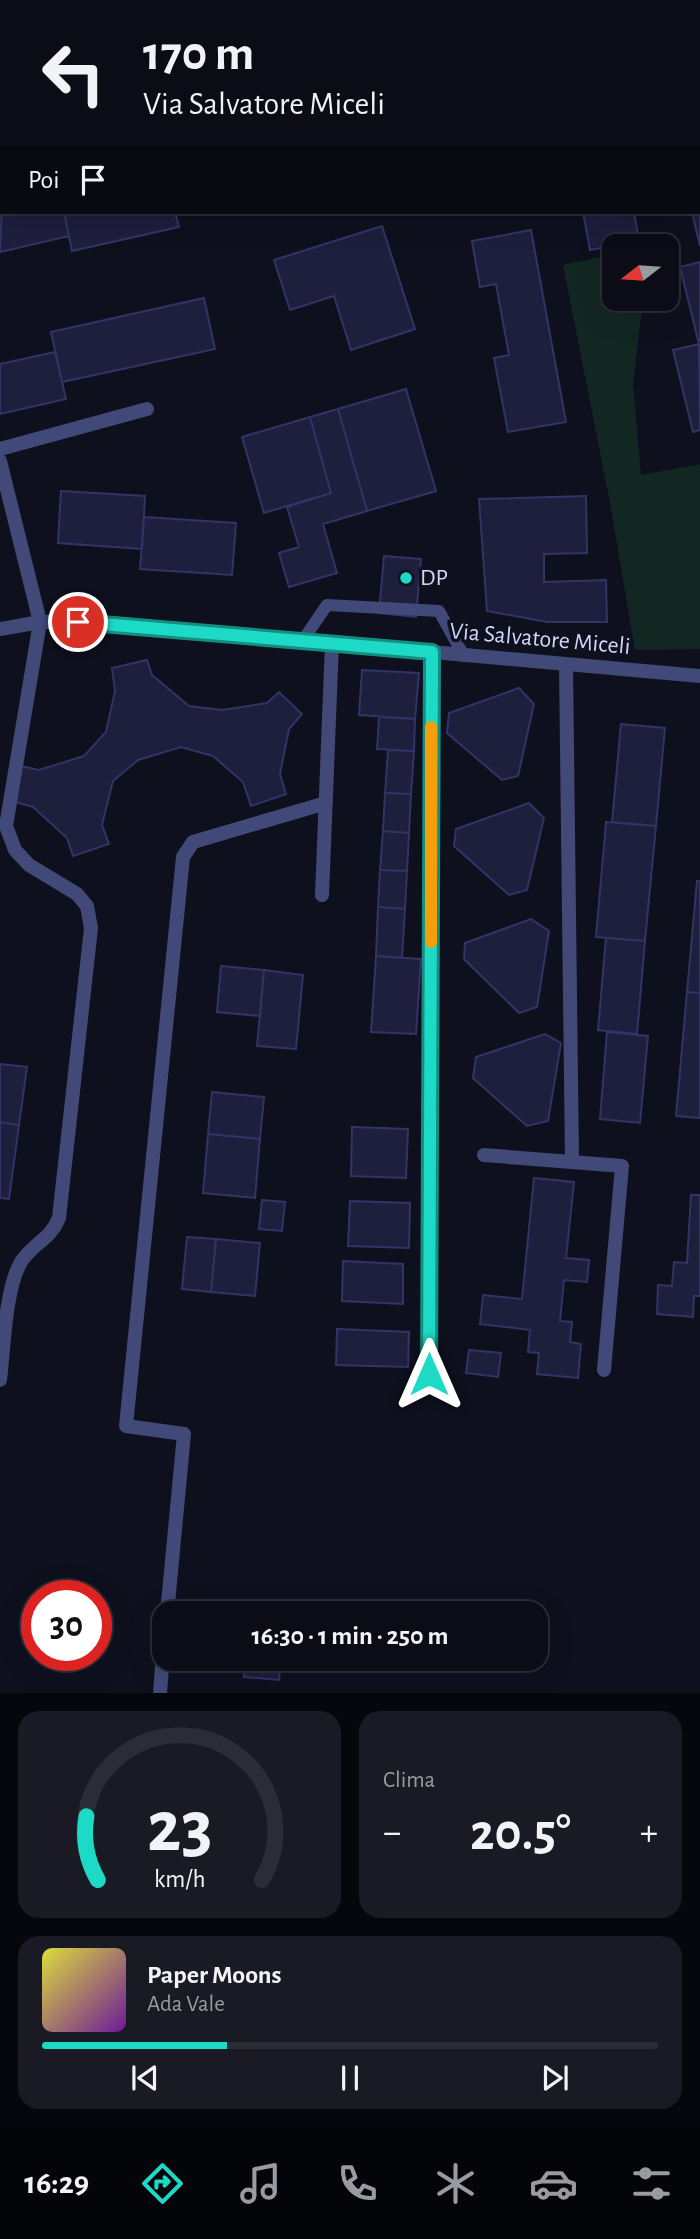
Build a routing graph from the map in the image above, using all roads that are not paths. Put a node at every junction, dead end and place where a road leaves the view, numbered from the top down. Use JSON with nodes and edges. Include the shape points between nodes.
{"nodes":[{"id":1,"x":147,"y":409,"type":"dead end"},
{"id":2,"x":0,"y":449,"type":"edge"},
{"id":3,"x":0,"y":461,"type":"edge"},
{"id":4,"x":40,"y":622,"type":"junction"},
{"id":5,"x":0,"y":629,"type":"edge"},
{"id":6,"x":303,"y":640,"type":"junction"},
{"id":7,"x":332,"y":643,"type":"junction"},
{"id":8,"x":432,"y":652,"type":"junction"},
{"id":9,"x":464,"y":656,"type":"junction"},
{"id":10,"x":566,"y":666,"type":"junction"},
{"id":11,"x":700,"y":676,"type":"edge"},
{"id":12,"x":326,"y":803,"type":"junction"},
{"id":13,"x":322,"y":895,"type":"dead end"},
{"id":14,"x":485,"y":1155,"type":"dead end"},
{"id":15,"x":572,"y":1162,"type":"junction"},
{"id":16,"x":604,"y":1370,"type":"dead end"},
{"id":17,"x":429,"y":1374,"type":"dead end"},
{"id":18,"x":0,"y":1380,"type":"edge"},
{"id":19,"x":168,"y":1601,"type":"edge"},
{"id":20,"x":162,"y":1671,"type":"edge"},
{"id":21,"x":160,"y":1693,"type":"edge"}],
"edges":[{"from":1,"to":2,"type":"street"},
{"from":3,"to":4,"type":"street"},
{"from":4,"to":5,"type":"street","name":"Via Salvatore Miceli"},
{"from":4,"to":6,"type":"street","name":"Via Salvatore Miceli","via":[[97,622]]},
{"from":4,"to":18,"type":"street","via":[[6,826],[15,850],[29,864],[77,894],[87,906],[91,929],[59,1218],[52,1235],[31,1250],[13,1281]]},
{"from":6,"to":7,"type":"street","name":"Via Salvatore Miceli"},
{"from":6,"to":9,"type":"lane","via":[[327,605],[439,611]]},
{"from":7,"to":8,"type":"street","name":"Via Salvatore Miceli"},
{"from":7,"to":12,"type":"street"},
{"from":8,"to":9,"type":"street","name":"Via Salvatore Miceli"},
{"from":8,"to":17,"type":"street"},
{"from":9,"to":10,"type":"street","name":"Via Salvatore Miceli"},
{"from":10,"to":11,"type":"street","name":"Via Salvatore Miceli"},
{"from":10,"to":15,"type":"street"},
{"from":12,"to":13,"type":"street"},
{"from":12,"to":19,"type":"street","via":[[193,842],[183,858],[126,1426],[184,1434]]},
{"from":14,"to":15,"type":"street"},
{"from":15,"to":16,"type":"street","via":[[622,1166]]},
{"from":20,"to":21,"type":"street"}]}
